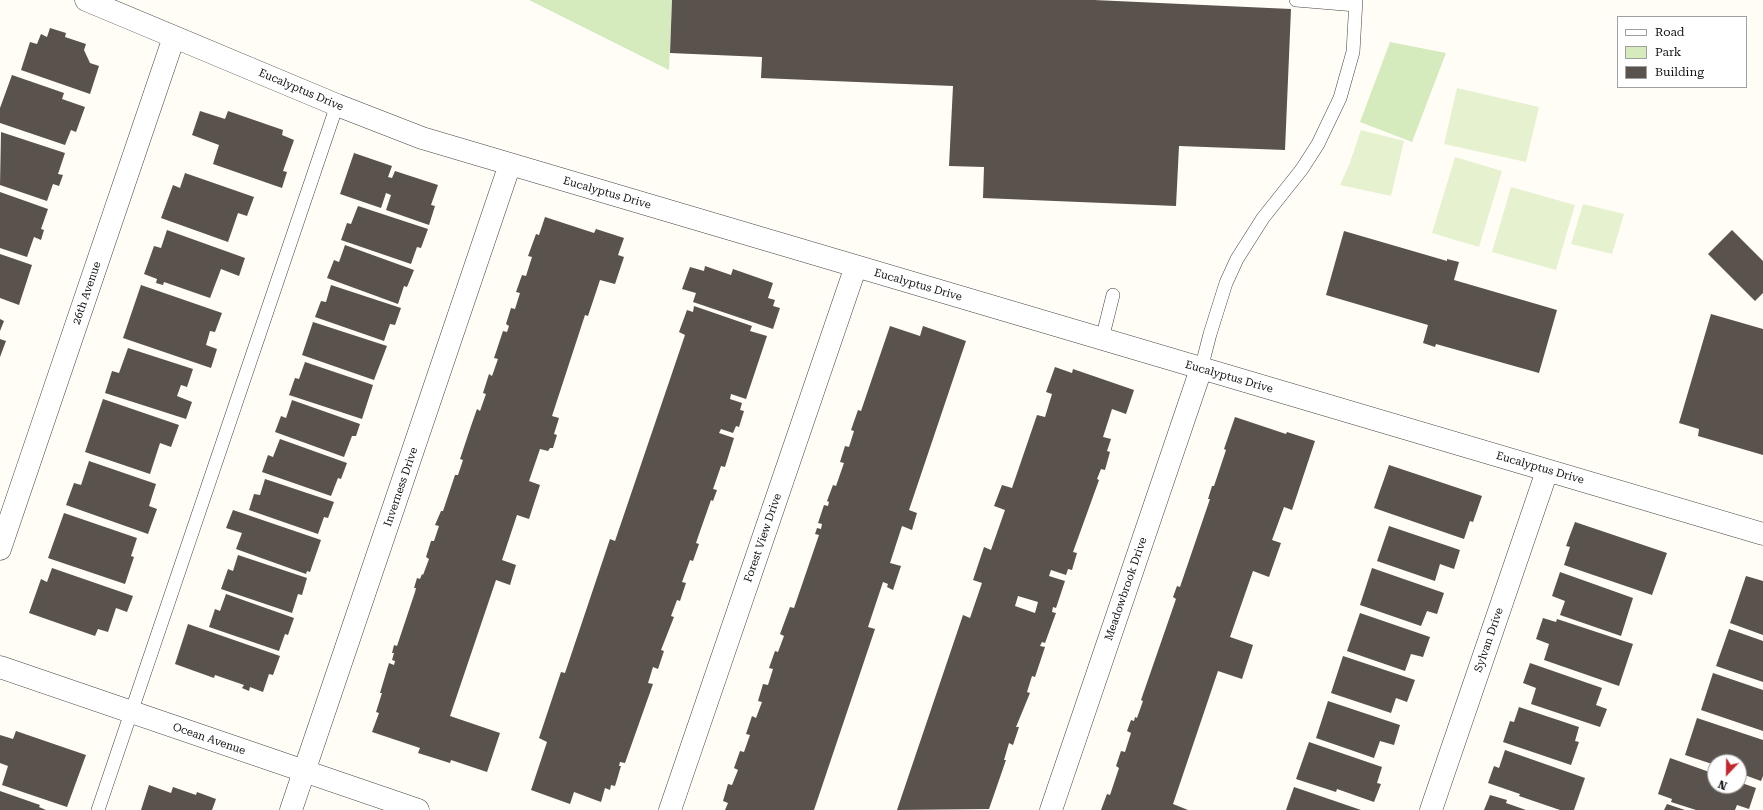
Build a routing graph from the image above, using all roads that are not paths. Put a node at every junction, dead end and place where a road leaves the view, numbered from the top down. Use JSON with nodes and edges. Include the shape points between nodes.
{"nodes":[{"id":1,"x":86,"y":0,"type":"edge"},
{"id":2,"x":1296,"y":0,"type":"edge"},
{"id":3,"x":1356,"y":2,"type":"edge"},
{"id":4,"x":174,"y":37,"type":"junction"},
{"id":5,"x":337,"y":105,"type":"junction"},
{"id":6,"x":510,"y":164,"type":"junction"},
{"id":7,"x":856,"y":266,"type":"junction"},
{"id":8,"x":1113,"y":295,"type":"dead end"},
{"id":9,"x":1102,"y":339,"type":"junction"},
{"id":10,"x":1201,"y":369,"type":"junction"},
{"id":11,"x":1547,"y":471,"type":"junction"},
{"id":12,"x":1763,"y":534,"type":"edge"},
{"id":13,"x":0,"y":549,"type":"edge"},
{"id":14,"x":0,"y":667,"type":"edge"},
{"id":15,"x":131,"y":712,"type":"junction"},
{"id":16,"x":304,"y":771,"type":"junction"},
{"id":17,"x":98,"y":810,"type":"edge"},
{"id":18,"x":291,"y":810,"type":"edge"},
{"id":19,"x":418,"y":810,"type":"edge"},
{"id":20,"x":670,"y":810,"type":"edge"},
{"id":21,"x":1051,"y":810,"type":"edge"},
{"id":22,"x":1431,"y":810,"type":"edge"}],
"edges":[{"from":1,"to":4,"type":"street","name":"Eucalyptus Drive"},
{"from":2,"to":3,"type":"lane"},
{"from":3,"to":10,"type":"lane","via":[[1353,52],[1333,115],[1302,169],[1264,218],[1237,259],[1226,283]]},
{"from":4,"to":5,"type":"street","name":"Eucalyptus Drive"},
{"from":4,"to":13,"type":"street","name":"26th Avenue"},
{"from":5,"to":6,"type":"street","name":"Eucalyptus Drive","via":[[422,138]]},
{"from":5,"to":15,"type":"lane"},
{"from":6,"to":7,"type":"street","name":"Eucalyptus Drive"},
{"from":6,"to":16,"type":"street","name":"Inverness Drive"},
{"from":7,"to":9,"type":"street","name":"Eucalyptus Drive"},
{"from":7,"to":20,"type":"street","name":"Forest View Drive"},
{"from":8,"to":9,"type":"lane"},
{"from":9,"to":10,"type":"street","name":"Eucalyptus Drive"},
{"from":10,"to":11,"type":"street","name":"Eucalyptus Drive"},
{"from":10,"to":21,"type":"street","name":"Meadowbrook Drive"},
{"from":11,"to":12,"type":"street","name":"Eucalyptus Drive"},
{"from":11,"to":22,"type":"street","name":"Sylvan Drive"},
{"from":14,"to":15,"type":"street","name":"Ocean Avenue"},
{"from":15,"to":16,"type":"street","name":"Ocean Avenue"},
{"from":15,"to":17,"type":"lane"},
{"from":16,"to":18,"type":"street","name":"Inverness Drive"},
{"from":16,"to":19,"type":"street","name":"Ocean Avenue"}]}
